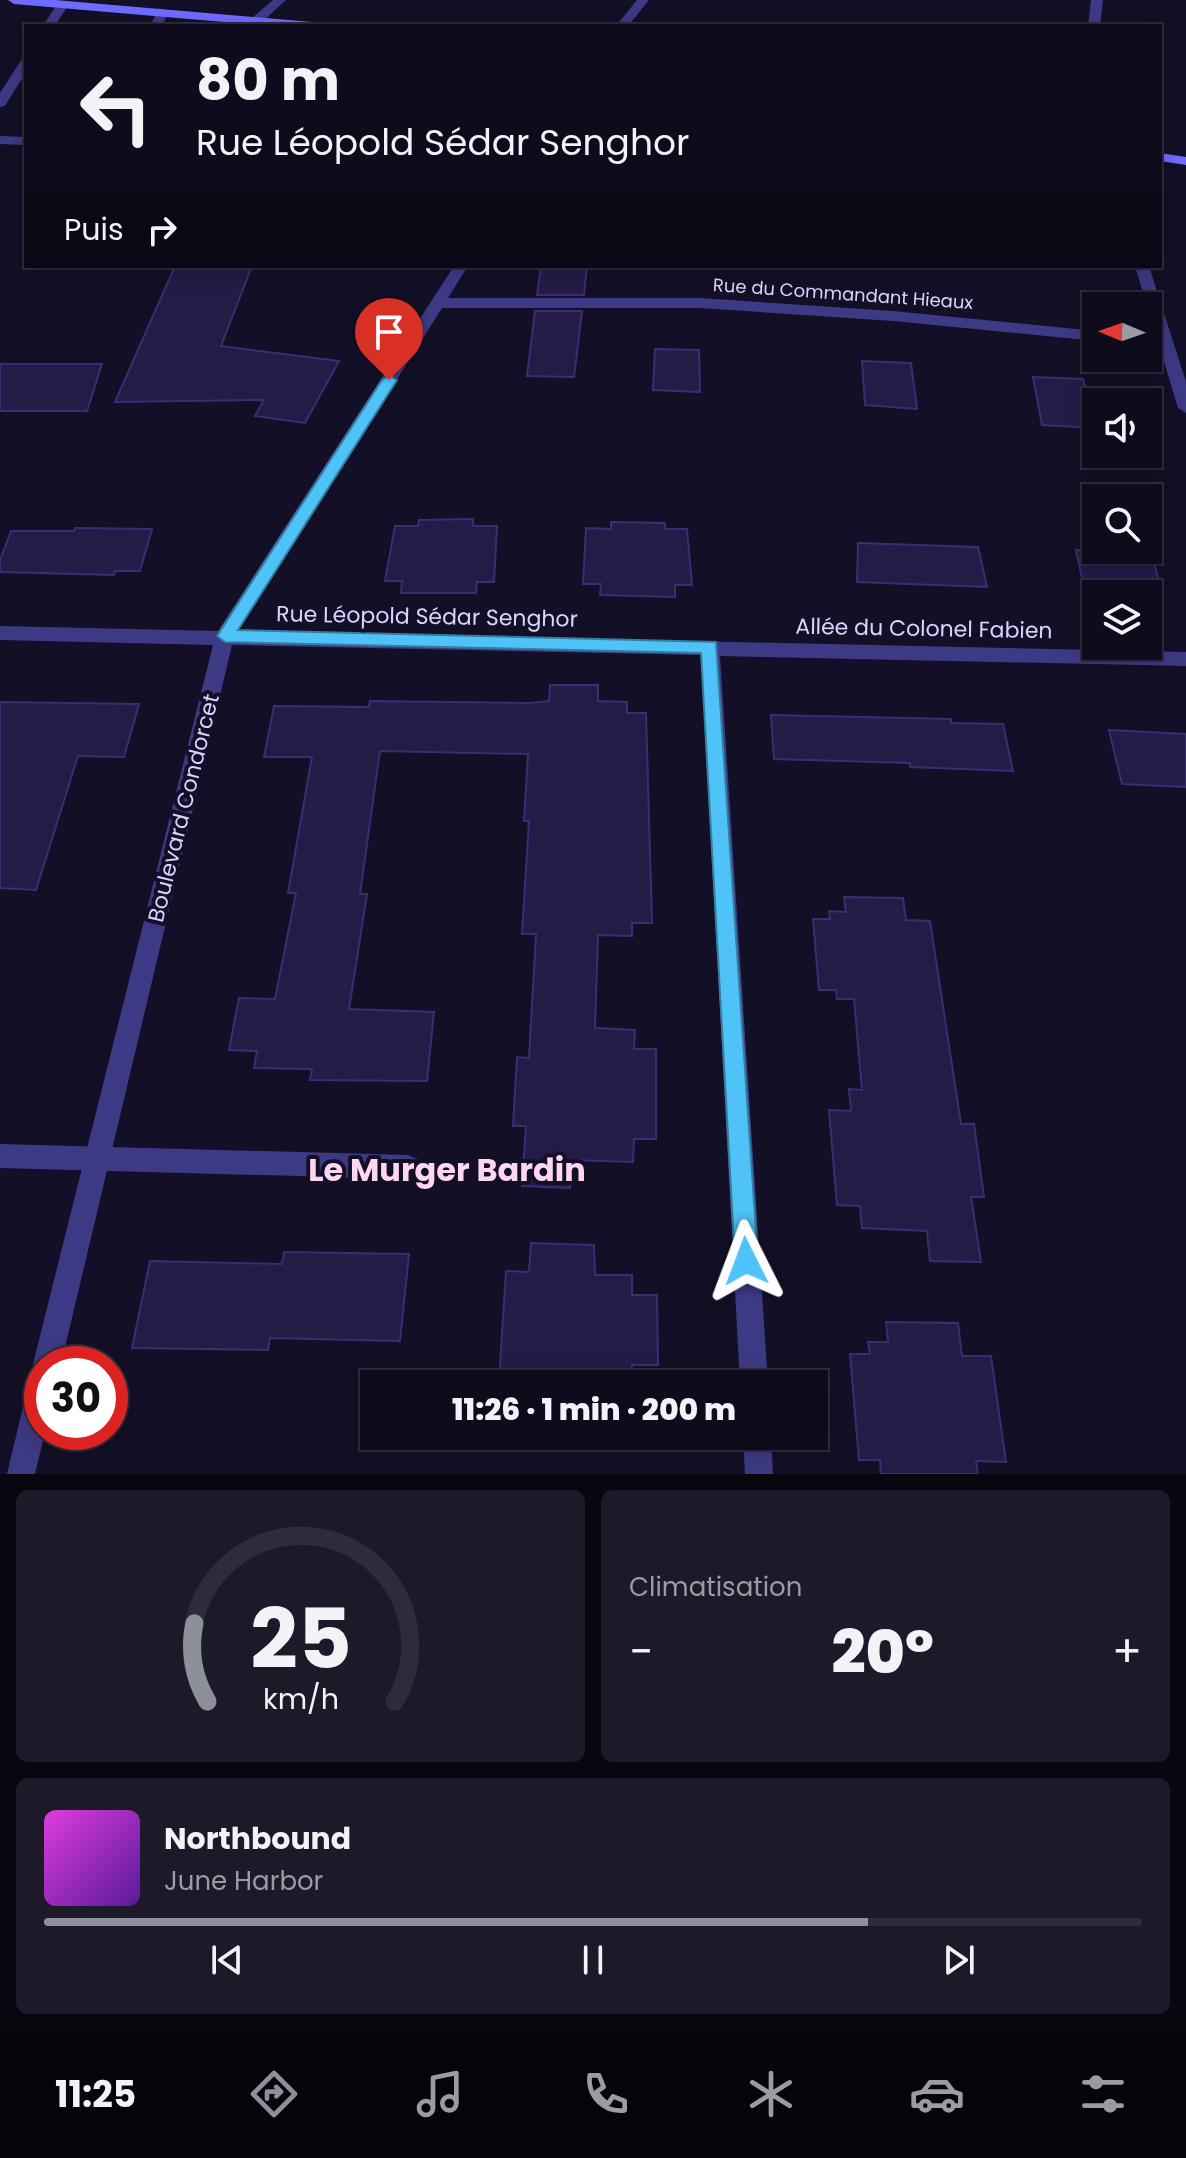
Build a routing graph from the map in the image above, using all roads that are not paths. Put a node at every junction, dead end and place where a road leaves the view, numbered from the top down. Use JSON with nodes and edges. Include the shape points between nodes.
{"nodes":[{"id":1,"x":14,"y":0,"type":"edge"},
{"id":2,"x":27,"y":0,"type":"edge"},
{"id":3,"x":280,"y":0,"type":"edge"},
{"id":4,"x":643,"y":0,"type":"edge"},
{"id":5,"x":1097,"y":0,"type":"edge"},
{"id":6,"x":63,"y":4,"type":"junction"},
{"id":7,"x":163,"y":11,"type":"junction"},
{"id":8,"x":257,"y":20,"type":"junction"},
{"id":9,"x":50,"y":24,"type":"edge"},
{"id":10,"x":157,"y":24,"type":"edge"},
{"id":11,"x":294,"y":24,"type":"edge"},
{"id":12,"x":624,"y":24,"type":"edge"},
{"id":13,"x":1094,"y":24,"type":"edge"},
{"id":14,"x":24,"y":65,"type":"edge"},
{"id":15,"x":0,"y":103,"type":"edge"},
{"id":16,"x":0,"y":140,"type":"edge"},
{"id":17,"x":24,"y":141,"type":"edge"},
{"id":18,"x":1162,"y":157,"type":"edge"},
{"id":19,"x":1186,"y":161,"type":"edge"},
{"id":20,"x":460,"y":268,"type":"edge"},
{"id":21,"x":1142,"y":268,"type":"edge"},
{"id":22,"x":1147,"y":292,"type":"edge"},
{"id":23,"x":439,"y":303,"type":"junction"},
{"id":24,"x":1082,"y":335,"type":"edge"},
{"id":25,"x":1162,"y":354,"type":"edge"},
{"id":26,"x":1186,"y":408,"type":"edge"},
{"id":27,"x":0,"y":633,"type":"edge"},
{"id":28,"x":225,"y":636,"type":"junction"},
{"id":29,"x":710,"y":647,"type":"junction"},
{"id":30,"x":1186,"y":659,"type":"edge"},
{"id":31,"x":0,"y":1156,"type":"edge"},
{"id":32,"x":97,"y":1158,"type":"junction"},
{"id":33,"x":408,"y":1167,"type":"dead end"},
{"id":34,"x":51,"y":1346,"type":"edge"},
{"id":35,"x":753,"y":1370,"type":"edge"},
{"id":36,"x":27,"y":1450,"type":"edge"},
{"id":37,"x":758,"y":1450,"type":"edge"},
{"id":38,"x":21,"y":1474,"type":"edge"},
{"id":39,"x":759,"y":1474,"type":"edge"}],
"edges":[{"from":1,"to":2,"type":"street"},
{"from":2,"to":6,"type":"street"},
{"from":3,"to":8,"type":"street"},
{"from":4,"to":12,"type":"street"},
{"from":5,"to":13,"type":"street"},
{"from":6,"to":7,"type":"street"},
{"from":6,"to":9,"type":"street"},
{"from":7,"to":8,"type":"street"},
{"from":7,"to":10,"type":"street"},
{"from":8,"to":11,"type":"street"},
{"from":14,"to":15,"type":"street"},
{"from":16,"to":17,"type":"street"},
{"from":18,"to":19,"type":"street"},
{"from":20,"to":23,"type":"street"},
{"from":21,"to":22,"type":"street"},
{"from":23,"to":24,"type":"street","name":"Rue du Commandant Hieaux","via":[[700,303]]},
{"from":23,"to":28,"type":"street","name":"Boulevard Condorcet"},
{"from":25,"to":26,"type":"street"},
{"from":27,"to":28,"type":"street","name":"Rue Léopold Sédar Senghor"},
{"from":28,"to":29,"type":"street","name":"Rue Léopold Sédar Senghor"},
{"from":28,"to":32,"type":"street","name":"Boulevard Condorcet"},
{"from":29,"to":30,"type":"street","name":"Allée du Colonel Fabien"},
{"from":29,"to":35,"type":"street"},
{"from":31,"to":32,"type":"street"},
{"from":32,"to":33,"type":"street"},
{"from":32,"to":34,"type":"street","name":"Boulevard Condorcet"},
{"from":36,"to":38,"type":"street"},
{"from":37,"to":39,"type":"street"}]}
